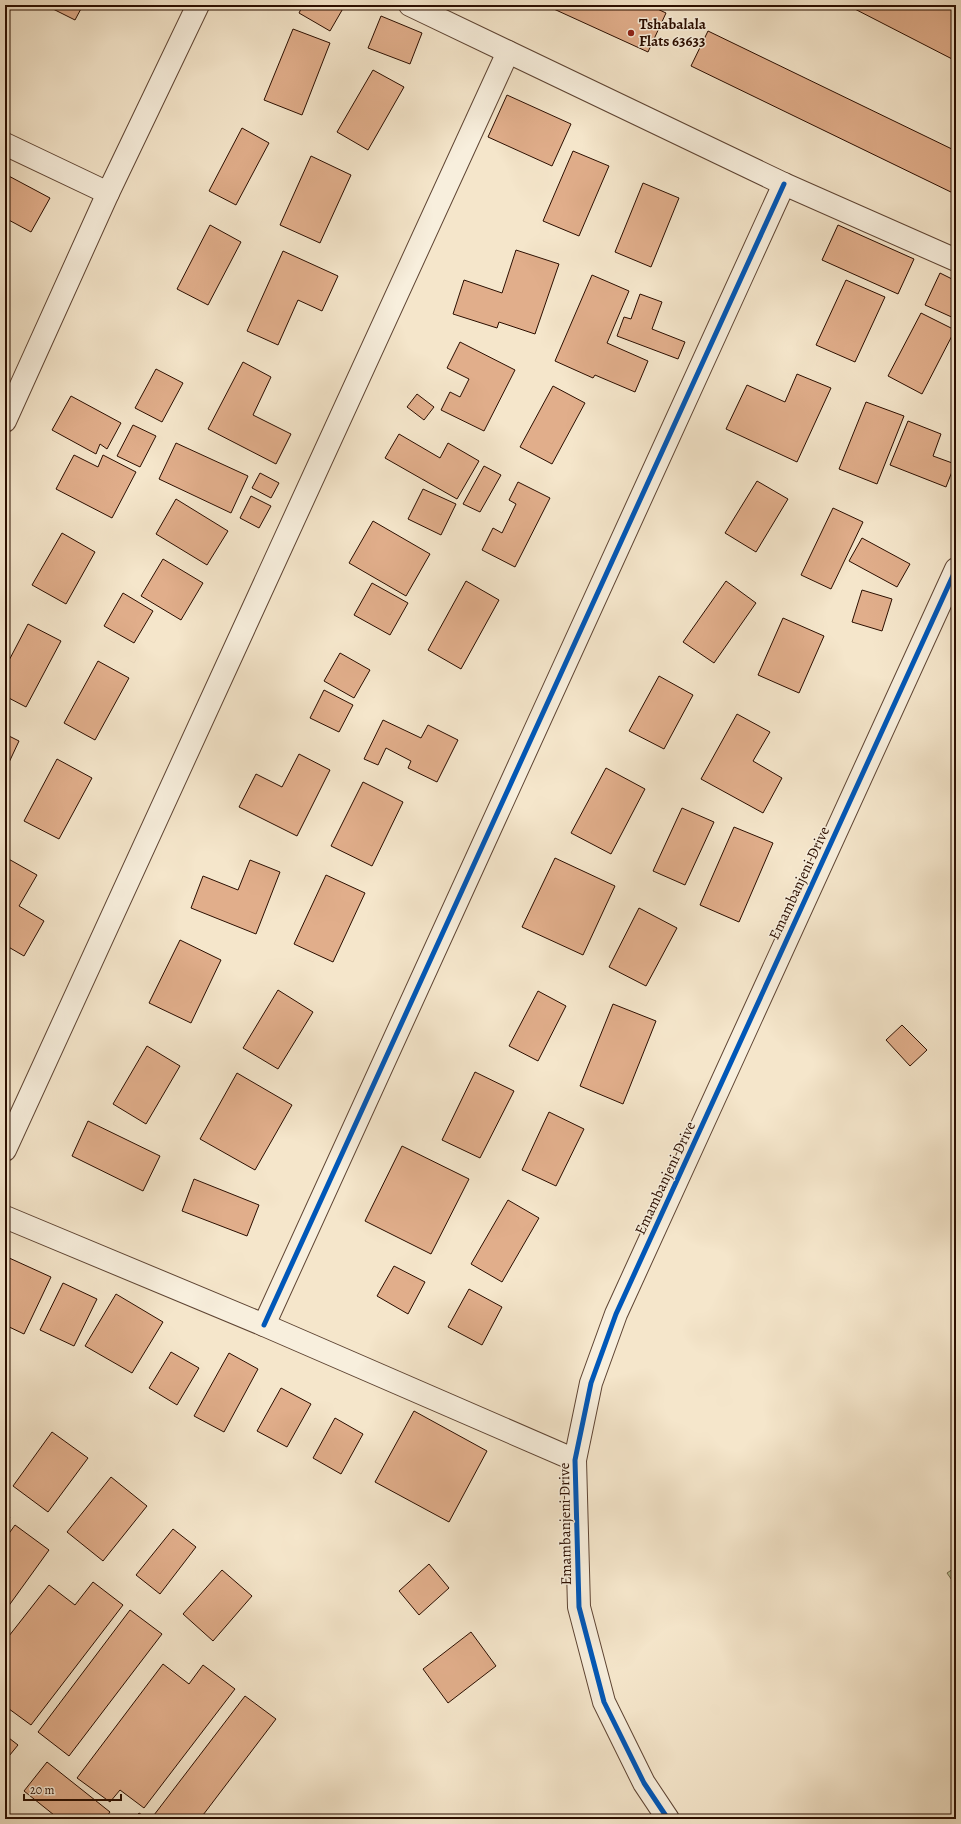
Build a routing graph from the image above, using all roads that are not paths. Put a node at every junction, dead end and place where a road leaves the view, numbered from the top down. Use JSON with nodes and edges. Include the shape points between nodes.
{"nodes":[{"id":1,"x":198,"y":5,"type":"edge"},
{"id":2,"x":410,"y":5,"type":"edge"},
{"id":3,"x":508,"y":52,"type":"junction"},
{"id":4,"x":5,"y":144,"type":"edge"},
{"id":5,"x":784,"y":184,"type":"junction"},
{"id":6,"x":108,"y":193,"type":"junction"},
{"id":7,"x":956,"y":260,"type":"edge"},
{"id":8,"x":5,"y":421,"type":"edge"},
{"id":9,"x":956,"y":569,"type":"edge"},
{"id":10,"x":5,"y":1150,"type":"edge"},
{"id":11,"x":5,"y":1217,"type":"edge"},
{"id":12,"x":264,"y":1325,"type":"junction"},
{"id":13,"x":575,"y":1460,"type":"junction"},
{"id":14,"x":668,"y":1819,"type":"edge"}],
"edges":[{"from":1,"to":6,"type":"street"},
{"from":2,"to":3,"type":"street"},
{"from":3,"to":5,"type":"street"},
{"from":3,"to":10,"type":"street"},
{"from":4,"to":6,"type":"street"},
{"from":5,"to":7,"type":"street"},
{"from":5,"to":12,"type":"street"},
{"from":6,"to":8,"type":"street"},
{"from":9,"to":13,"type":"street","name":"Emambanjeni Drive","via":[[616,1314],[591,1383]]},
{"from":11,"to":12,"type":"street"},
{"from":12,"to":13,"type":"street"},
{"from":13,"to":14,"type":"street","name":"Emambanjeni Drive","via":[[579,1606],[604,1702],[644,1783]]}]}
